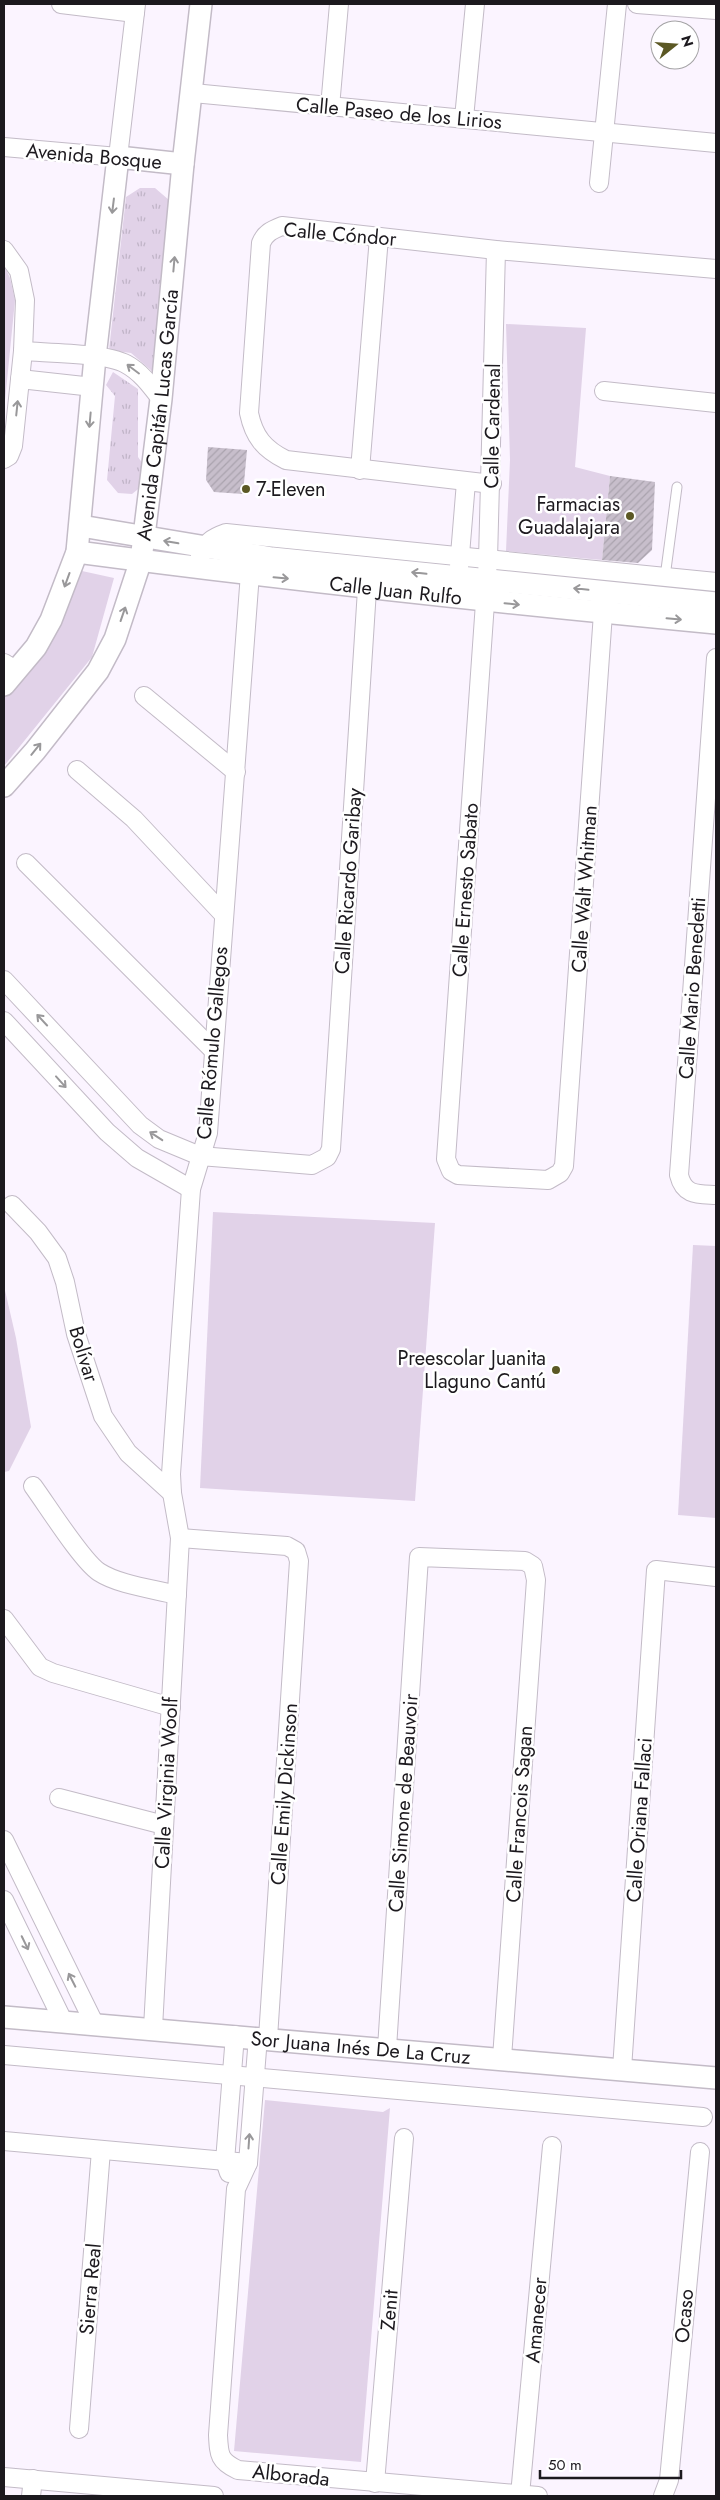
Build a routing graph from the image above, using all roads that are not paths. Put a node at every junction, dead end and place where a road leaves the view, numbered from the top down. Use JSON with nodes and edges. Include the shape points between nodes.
{"nodes":[{"id":1,"x":61,"y":4,"type":"edge"},
{"id":2,"x":201,"y":4,"type":"edge"},
{"id":3,"x":339,"y":4,"type":"edge"},
{"id":4,"x":475,"y":4,"type":"edge"},
{"id":5,"x":617,"y":4,"type":"edge"},
{"id":6,"x":637,"y":4,"type":"edge"},
{"id":7,"x":135,"y":8,"type":"edge"},
{"id":8,"x":716,"y":10,"type":"edge"},
{"id":9,"x":193,"y":93,"type":"junction"},
{"id":10,"x":330,"y":107,"type":"junction"},
{"id":11,"x":464,"y":118,"type":"junction"},
{"id":12,"x":604,"y":133,"type":"junction"},
{"id":13,"x":716,"y":143,"type":"edge"},
{"id":14,"x":4,"y":147,"type":"edge"},
{"id":15,"x":118,"y":157,"type":"junction"},
{"id":16,"x":183,"y":164,"type":"junction"},
{"id":17,"x":599,"y":183,"type":"dead end"},
{"id":18,"x":379,"y":237,"type":"junction"},
{"id":19,"x":4,"y":250,"type":"edge"},
{"id":20,"x":496,"y":250,"type":"junction"},
{"id":21,"x":716,"y":269,"type":"edge"},
{"id":22,"x":23,"y":351,"type":"junction"},
{"id":23,"x":95,"y":357,"type":"junction"},
{"id":24,"x":20,"y":379,"type":"junction"},
{"id":25,"x":92,"y":387,"type":"junction"},
{"id":26,"x":604,"y":391,"type":"dead end"},
{"id":27,"x":162,"y":398,"type":"junction"},
{"id":28,"x":716,"y":403,"type":"edge"},
{"id":29,"x":4,"y":459,"type":"edge"},
{"id":30,"x":360,"y":470,"type":"junction"},
{"id":31,"x":466,"y":482,"type":"junction"},
{"id":32,"x":492,"y":484,"type":"junction"},
{"id":33,"x":677,"y":487,"type":"dead end"},
{"id":34,"x":81,"y":526,"type":"junction"},
{"id":35,"x":145,"y":537,"type":"junction"},
{"id":36,"x":204,"y":547,"type":"junction"},
{"id":37,"x":77,"y":552,"type":"junction"},
{"id":38,"x":141,"y":560,"type":"junction"},
{"id":39,"x":250,"y":565,"type":"junction"},
{"id":40,"x":196,"y":568,"type":"junction"},
{"id":41,"x":487,"y":569,"type":"junction"},
{"id":42,"x":368,"y":577,"type":"junction"},
{"id":43,"x":458,"y":577,"type":"junction"},
{"id":44,"x":665,"y":577,"type":"junction"},
{"id":45,"x":716,"y":582,"type":"edge"},
{"id":46,"x":485,"y":601,"type":"junction"},
{"id":47,"x":604,"y":602,"type":"junction"},
{"id":48,"x":716,"y":603,"type":"edge"},
{"id":49,"x":716,"y":623,"type":"edge"},
{"id":50,"x":716,"y":658,"type":"edge"},
{"id":51,"x":8,"y":673,"type":"edge"},
{"id":52,"x":144,"y":696,"type":"dead end"},
{"id":53,"x":77,"y":770,"type":"dead end"},
{"id":54,"x":236,"y":772,"type":"junction"},
{"id":55,"x":4,"y":786,"type":"edge"},
{"id":56,"x":26,"y":863,"type":"dead end"},
{"id":57,"x":224,"y":916,"type":"junction"},
{"id":58,"x":4,"y":980,"type":"edge"},
{"id":59,"x":4,"y":1021,"type":"edge"},
{"id":60,"x":213,"y":1050,"type":"junction"},
{"id":61,"x":200,"y":1156,"type":"junction"},
{"id":62,"x":564,"y":1166,"type":"joint"},
{"id":63,"x":192,"y":1188,"type":"junction"},
{"id":64,"x":716,"y":1195,"type":"edge"},
{"id":65,"x":12,"y":1205,"type":"dead end"},
{"id":66,"x":34,"y":1486,"type":"dead end"},
{"id":67,"x":172,"y":1493,"type":"junction"},
{"id":68,"x":180,"y":1538,"type":"junction"},
{"id":69,"x":419,"y":1557,"type":"joint"},
{"id":70,"x":716,"y":1577,"type":"edge"},
{"id":71,"x":177,"y":1595,"type":"junction"},
{"id":72,"x":4,"y":1619,"type":"edge"},
{"id":73,"x":171,"y":1707,"type":"junction"},
{"id":74,"x":59,"y":1798,"type":"dead end"},
{"id":75,"x":164,"y":1825,"type":"junction"},
{"id":76,"x":4,"y":1840,"type":"edge"},
{"id":77,"x":4,"y":1900,"type":"edge"},
{"id":78,"x":4,"y":2016,"type":"edge"},
{"id":79,"x":63,"y":2021,"type":"junction"},
{"id":80,"x":94,"y":2023,"type":"junction"},
{"id":81,"x":153,"y":2028,"type":"junction"},
{"id":82,"x":236,"y":2035,"type":"junction"},
{"id":83,"x":263,"y":2038,"type":"junction"},
{"id":84,"x":386,"y":2048,"type":"junction"},
{"id":85,"x":4,"y":2055,"type":"edge"},
{"id":86,"x":502,"y":2058,"type":"junction"},
{"id":87,"x":622,"y":2069,"type":"junction"},
{"id":88,"x":232,"y":2076,"type":"junction"},
{"id":89,"x":254,"y":2078,"type":"junction"},
{"id":90,"x":716,"y":2078,"type":"edge"},
{"id":91,"x":703,"y":2116,"type":"dead end"},
{"id":92,"x":404,"y":2138,"type":"dead end"},
{"id":93,"x":4,"y":2141,"type":"edge"},
{"id":94,"x":552,"y":2146,"type":"dead end"},
{"id":95,"x":101,"y":2150,"type":"junction"},
{"id":96,"x":700,"y":2152,"type":"dead end"},
{"id":97,"x":225,"y":2161,"type":"junction"},
{"id":98,"x":248,"y":2163,"type":"junction"},
{"id":99,"x":236,"y":2189,"type":"junction"},
{"id":100,"x":79,"y":2428,"type":"dead end"},
{"id":101,"x":4,"y":2476,"type":"edge"},
{"id":102,"x":375,"y":2483,"type":"junction"},
{"id":103,"x":32,"y":2488,"type":"edge"},
{"id":104,"x":666,"y":2488,"type":"edge"},
{"id":105,"x":149,"y":2493,"type":"edge"},
{"id":106,"x":214,"y":2496,"type":"edge"},
{"id":107,"x":529,"y":2496,"type":"edge"}],
"edges":[{"from":1,"to":7,"type":"street"},
{"from":2,"to":9,"type":"street","name":"Avenida Capitán Lucas García"},
{"from":3,"to":10,"type":"street"},
{"from":4,"to":11,"type":"street"},
{"from":5,"to":12,"type":"street"},
{"from":6,"to":8,"type":"street"},
{"from":7,"to":15,"type":"street"},
{"from":9,"to":10,"type":"street","name":"Calle Paseo de los Lirios"},
{"from":9,"to":16,"type":"street","name":"Avenida Capitán Lucas García"},
{"from":10,"to":11,"type":"street","name":"Calle Paseo de los Lirios"},
{"from":11,"to":12,"type":"street","name":"Calle Paseo de los Lirios"},
{"from":12,"to":13,"type":"street"},
{"from":12,"to":17,"type":"street"},
{"from":14,"to":15,"type":"street","name":"Avenida Bosque"},
{"from":15,"to":16,"type":"street","name":"Avenida Bosque"},
{"from":15,"to":23,"type":"street","one_way":true},
{"from":27,"to":16,"type":"street","name":"Avenida Capitán Lucas García","one_way":true},
{"from":18,"to":20,"type":"street","name":"Calle Cóndor"},
{"from":18,"to":30,"type":"street"},
{"from":18,"to":30,"type":"street","name":"Calle Cóndor","via":[[282,226],[272,229],[261,243],[250,413],[252,428],[268,452],[286,460]]},
{"from":19,"to":22,"type":"street","via":[[19,271],[23,286]]},
{"from":20,"to":21,"type":"street","name":"Calle Cóndor"},
{"from":20,"to":32,"type":"street","name":"Calle Cardenal"},
{"from":22,"to":23,"type":"street"},
{"from":22,"to":24,"type":"street"},
{"from":23,"to":25,"type":"street"},
{"from":27,"to":23,"type":"street","one_way":true,"via":[[125,363]]},
{"from":24,"to":25,"type":"street"},
{"from":29,"to":24,"type":"street","one_way":true,"via":[[13,446]]},
{"from":25,"to":34,"type":"street","one_way":true},
{"from":26,"to":28,"type":"street"},
{"from":27,"to":35,"type":"street","name":"Avenida Capitán Lucas García"},
{"from":30,"to":31,"type":"street","name":"Calle Cóndor"},
{"from":31,"to":32,"type":"street","name":"Calle Cóndor"},
{"from":31,"to":43,"type":"street","name":"Calle Cardenal"},
{"from":32,"to":41,"type":"street","name":"Calle Cardenal"},
{"from":33,"to":44,"type":"lane"},
{"from":34,"to":35,"type":"street","name":"Calle Juan Rulfo"},
{"from":34,"to":37,"type":"street"},
{"from":36,"to":35,"type":"street","name":"Calle Juan Rulfo","one_way":true},
{"from":35,"to":38,"type":"street","name":"Avenida Capitán Lucas García"},
{"from":36,"to":39,"type":"street","name":"Calle Juan Rulfo"},
{"from":36,"to":40,"type":"street"},
{"from":36,"to":43,"type":"street","name":"Calle Juan Rulfo","via":[[212,538],[226,533]]},
{"from":37,"to":38,"type":"street","name":"Calle Juan Rulfo"},
{"from":37,"to":51,"type":"street","one_way":true,"via":[[51,620],[36,646]]},
{"from":38,"to":40,"type":"street","name":"Calle Juan Rulfo"},
{"from":55,"to":38,"type":"street","name":"Avenida Capitán Lucas García","one_way":true,"via":[[98,671],[115,639]]},
{"from":39,"to":40,"type":"street","name":"Calle Juan Rulfo"},
{"from":39,"to":42,"type":"street","name":"Calle Juan Rulfo"},
{"from":39,"to":54,"type":"street","name":"Calle Rómulo Gallegos"},
{"from":41,"to":43,"type":"street","name":"Calle Juan Rulfo"},
{"from":41,"to":44,"type":"street","name":"Calle Juan Rulfo"},
{"from":41,"to":46,"type":"street","name":"Calle Cardenal"},
{"from":47,"to":41,"type":"street","name":"Calle Juan Rulfo","one_way":true},
{"from":42,"to":43,"type":"street","name":"Calle Juan Rulfo"},
{"from":42,"to":61,"type":"street","name":"Calle Ricardo Garibay","via":[[331,1148],[327,1157],[312,1165]]},
{"from":43,"to":46,"type":"street","name":"Calle Juan Rulfo"},
{"from":44,"to":45,"type":"street","name":"Calle Juan Rulfo"},
{"from":46,"to":47,"type":"street","name":"Calle Juan Rulfo","one_way":true},
{"from":46,"to":62,"type":"street","name":"Calle Ernesto Sabato","via":[[446,1159],[451,1171],[458,1175],[548,1180],[560,1174]]},
{"from":47,"to":48,"type":"street","name":"Calle Juan Rulfo"},
{"from":47,"to":49,"type":"street","name":"Calle Juan Rulfo","one_way":true},
{"from":47,"to":62,"type":"street","name":"Calle Walt Whitman"},
{"from":50,"to":64,"type":"street","name":"Calle Mario Benedetti","via":[[679,1175],[681,1184],[691,1193]]},
{"from":52,"to":54,"type":"street"},
{"from":53,"to":57,"type":"street","via":[[134,819]]},
{"from":54,"to":57,"type":"street","name":"Calle Rómulo Gallegos"},
{"from":56,"to":60,"type":"street"},
{"from":57,"to":60,"type":"street","name":"Calle Rómulo Gallegos"},
{"from":61,"to":58,"type":"street","one_way":true,"via":[[158,1139],[140,1124]]},
{"from":59,"to":63,"type":"street","one_way":true,"via":[[107,1132],[137,1158]]},
{"from":60,"to":61,"type":"street","name":"Calle Rómulo Gallegos","via":[[208,1133]]},
{"from":61,"to":63,"type":"street","name":"Calle Rómulo Gallegos"},
{"from":63,"to":67,"type":"street","name":"Calle Rómulo Gallegos"},
{"from":65,"to":67,"type":"street","name":"Bolívar","via":[[57,1258],[76,1334],[103,1416],[128,1453]]},
{"from":66,"to":71,"type":"street","via":[[98,1572]]},
{"from":67,"to":68,"type":"street","name":"Calle Rómulo Gallegos"},
{"from":68,"to":71,"type":"street","name":"Calle Virginia Woolf"},
{"from":68,"to":83,"type":"street","name":"Calle Emily Dickinson","via":[[286,1546],[296,1551],[300,1561]]},
{"from":69,"to":84,"type":"street","name":"Calle Simone de Beauvoir"},
{"from":69,"to":86,"type":"street","name":"Calle Francois Sagan","via":[[525,1561],[535,1570]]},
{"from":70,"to":87,"type":"street","name":"Calle Oriana Fallaci","via":[[656,1570]]},
{"from":71,"to":73,"type":"street","name":"Calle Virginia Woolf"},
{"from":72,"to":73,"type":"street","via":[[40,1667]]},
{"from":73,"to":75,"type":"street","name":"Calle Virginia Woolf"},
{"from":74,"to":75,"type":"street"},
{"from":75,"to":81,"type":"street","name":"Calle Virginia Woolf"},
{"from":80,"to":76,"type":"street","one_way":true},
{"from":77,"to":79,"type":"street","one_way":true},
{"from":78,"to":79,"type":"street","name":"Sor Juana Inés De La Cruz"},
{"from":79,"to":80,"type":"street","name":"Sor Juana Inés De La Cruz"},
{"from":80,"to":81,"type":"street","name":"Sor Juana Inés De La Cruz"},
{"from":81,"to":82,"type":"street","name":"Sor Juana Inés De La Cruz"},
{"from":82,"to":83,"type":"street","name":"Sor Juana Inés De La Cruz"},
{"from":82,"to":88,"type":"street"},
{"from":83,"to":84,"type":"street","name":"Sor Juana Inés De La Cruz"},
{"from":83,"to":89,"type":"street","name":"Calle Emily Dickinson"},
{"from":84,"to":86,"type":"street","name":"Sor Juana Inés De La Cruz"},
{"from":85,"to":88,"type":"street","name":"Sor Juana Inés De La Cruz"},
{"from":86,"to":87,"type":"street","name":"Sor Juana Inés De La Cruz"},
{"from":87,"to":90,"type":"street","name":"Sor Juana Inés De La Cruz"},
{"from":88,"to":89,"type":"street","name":"Sor Juana Inés De La Cruz"},
{"from":88,"to":97,"type":"street"},
{"from":89,"to":91,"type":"street","name":"Sor Juana Inés De La Cruz"},
{"from":98,"to":89,"type":"street","name":"Calle Emily Dickinson","one_way":true},
{"from":92,"to":102,"type":"street","name":"Zenit"},
{"from":93,"to":95,"type":"street"},
{"from":94,"to":107,"type":"street","name":"Amanecer"},
{"from":95,"to":97,"type":"street"},
{"from":95,"to":100,"type":"street","name":"Sierra Real"},
{"from":96,"to":104,"type":"street","name":"Ocaso"},
{"from":97,"to":98,"type":"street"},
{"from":97,"to":99,"type":"street"},
{"from":98,"to":99,"type":"street"},
{"from":99,"to":102,"type":"street","name":"Alborada","via":[[218,2435],[220,2456],[225,2464],[238,2470]]},
{"from":101,"to":103,"type":"street"},
{"from":102,"to":107,"type":"street","name":"Alborada"},
{"from":103,"to":105,"type":"street"},
{"from":105,"to":106,"type":"street"}]}
